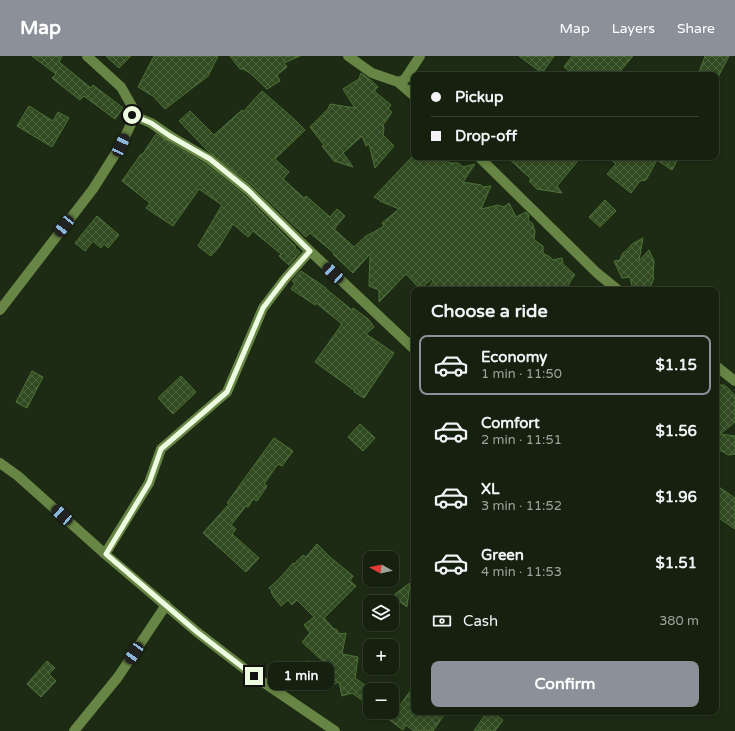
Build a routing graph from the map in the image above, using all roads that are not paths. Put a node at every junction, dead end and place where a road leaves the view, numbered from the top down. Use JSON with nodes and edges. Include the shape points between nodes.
{"nodes":[{"id":1,"x":87,"y":56,"type":"edge"},
{"id":2,"x":348,"y":56,"type":"edge"},
{"id":3,"x":420,"y":56,"type":"edge"},
{"id":4,"x":398,"y":82,"type":"junction"},
{"id":5,"x":411,"y":93,"type":"edge"},
{"id":6,"x":132,"y":115,"type":"junction"},
{"id":7,"x":482,"y":160,"type":"edge"},
{"id":8,"x":310,"y":251,"type":"junction"},
{"id":9,"x":614,"y":287,"type":"edge"},
{"id":10,"x":0,"y":310,"type":"edge"},
{"id":11,"x":411,"y":346,"type":"edge"},
{"id":12,"x":719,"y":368,"type":"edge"},
{"id":13,"x":735,"y":381,"type":"edge"},
{"id":14,"x":0,"y":463,"type":"edge"},
{"id":15,"x":106,"y":554,"type":"junction"},
{"id":16,"x":166,"y":606,"type":"junction"},
{"id":17,"x":74,"y":731,"type":"edge"},
{"id":18,"x":335,"y":731,"type":"edge"}],
"edges":[{"from":1,"to":6,"type":"street","via":[[121,87],[133,108]]},
{"from":2,"to":4,"type":"street","via":[[372,73]]},
{"from":3,"to":4,"type":"street","via":[[405,79]]},
{"from":4,"to":5,"type":"street"},
{"from":6,"to":8,"type":"street","via":[[151,123],[210,159],[248,190]]},
{"from":6,"to":10,"type":"street","via":[[131,124],[121,145],[93,189]]},
{"from":7,"to":9,"type":"street","via":[[597,274]]},
{"from":8,"to":11,"type":"street"},
{"from":8,"to":15,"type":"street","via":[[263,308],[227,392],[161,449],[149,483]]},
{"from":12,"to":13,"type":"street"},
{"from":14,"to":15,"type":"street"},
{"from":15,"to":16,"type":"street"},
{"from":16,"to":17,"type":"street","via":[[118,677]]},
{"from":16,"to":18,"type":"street","via":[[254,676]]}]}
